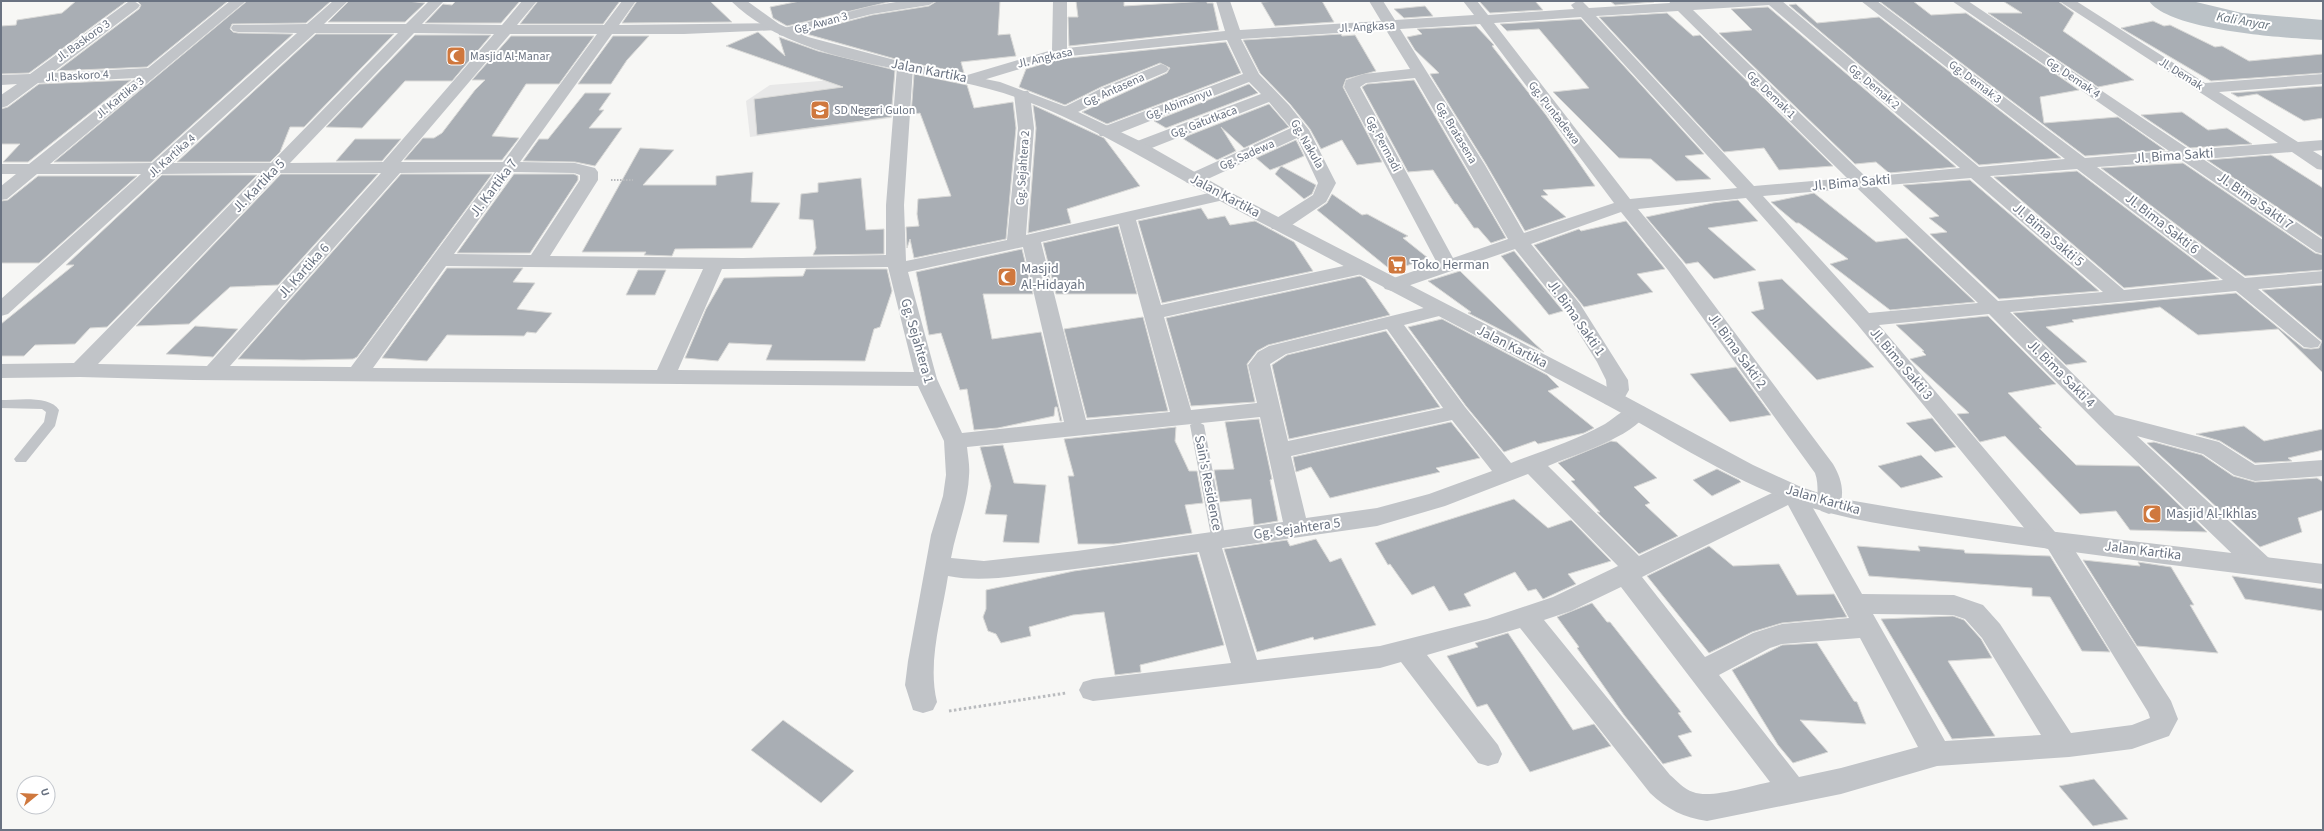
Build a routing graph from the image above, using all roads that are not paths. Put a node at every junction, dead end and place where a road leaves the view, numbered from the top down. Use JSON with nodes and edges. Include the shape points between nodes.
{"nodes":[{"id":1,"x":239,"y":1,"type":"edge"},
{"id":2,"x":342,"y":1,"type":"edge"},
{"id":3,"x":437,"y":1,"type":"edge"},
{"id":4,"x":530,"y":1,"type":"edge"},
{"id":5,"x":629,"y":1,"type":"edge"},
{"id":6,"x":738,"y":1,"type":"edge"},
{"id":7,"x":929,"y":1,"type":"edge"},
{"id":8,"x":1060,"y":1,"type":"edge"},
{"id":9,"x":1223,"y":1,"type":"edge"},
{"id":10,"x":1376,"y":1,"type":"edge"},
{"id":11,"x":1470,"y":1,"type":"edge"},
{"id":12,"x":1574,"y":1,"type":"edge"},
{"id":13,"x":1769,"y":1,"type":"edge"},
{"id":14,"x":1773,"y":1,"type":"edge"},
{"id":15,"x":1868,"y":1,"type":"edge"},
{"id":16,"x":1959,"y":1,"type":"edge"},
{"id":17,"x":2066,"y":1,"type":"edge"},
{"id":18,"x":911,"y":2,"type":"edge"},
{"id":19,"x":1679,"y":4,"type":"edge"},
{"id":20,"x":133,"y":5,"type":"dead end"},
{"id":21,"x":1585,"y":13,"type":"junction"},
{"id":22,"x":1485,"y":19,"type":"junction"},
{"id":23,"x":1391,"y":26,"type":"junction"},
{"id":24,"x":238,"y":28,"type":"dead end"},
{"id":25,"x":312,"y":28,"type":"junction"},
{"id":26,"x":412,"y":28,"type":"junction"},
{"id":27,"x":505,"y":29,"type":"junction"},
{"id":28,"x":609,"y":30,"type":"junction"},
{"id":29,"x":779,"y":30,"type":"junction"},
{"id":30,"x":1233,"y":35,"type":"junction"},
{"id":31,"x":1058,"y":53,"type":"junction"},
{"id":32,"x":905,"y":67,"type":"junction"},
{"id":33,"x":1161,"y":69,"type":"dead end"},
{"id":34,"x":152,"y":72,"type":"junction"},
{"id":35,"x":1420,"y":73,"type":"junction"},
{"id":36,"x":1252,"y":76,"type":"junction"},
{"id":37,"x":33,"y":79,"type":"junction"},
{"id":38,"x":970,"y":79,"type":"junction"},
{"id":39,"x":2323,"y":79,"type":"edge"},
{"id":40,"x":1,"y":80,"type":"edge"},
{"id":41,"x":2203,"y":88,"type":"junction"},
{"id":42,"x":1022,"y":94,"type":"junction"},
{"id":43,"x":1271,"y":96,"type":"junction"},
{"id":44,"x":1,"y":102,"type":"edge"},
{"id":45,"x":1066,"y":112,"type":"junction"},
{"id":46,"x":1301,"y":130,"type":"junction"},
{"id":47,"x":1106,"y":132,"type":"junction"},
{"id":48,"x":2323,"y":145,"type":"edge"},
{"id":49,"x":1138,"y":147,"type":"junction"},
{"id":50,"x":2296,"y":147,"type":"junction"},
{"id":51,"x":2187,"y":155,"type":"junction"},
{"id":52,"x":2082,"y":163,"type":"junction"},
{"id":53,"x":2323,"y":165,"type":"edge"},
{"id":54,"x":159,"y":167,"type":"junction"},
{"id":55,"x":509,"y":167,"type":"junction"},
{"id":56,"x":276,"y":168,"type":"junction"},
{"id":57,"x":391,"y":168,"type":"junction"},
{"id":58,"x":1,"y":169,"type":"edge"},
{"id":59,"x":34,"y":169,"type":"junction"},
{"id":60,"x":1976,"y":173,"type":"junction"},
{"id":61,"x":1193,"y":179,"type":"junction"},
{"id":62,"x":1861,"y":182,"type":"junction"},
{"id":63,"x":1750,"y":192,"type":"junction"},
{"id":64,"x":1,"y":195,"type":"edge"},
{"id":65,"x":1222,"y":195,"type":"junction"},
{"id":66,"x":1625,"y":205,"type":"junction"},
{"id":67,"x":1126,"y":217,"type":"junction"},
{"id":68,"x":1279,"y":225,"type":"junction"},
{"id":69,"x":1023,"y":240,"type":"junction"},
{"id":70,"x":1519,"y":241,"type":"junction"},
{"id":71,"x":2323,"y":248,"type":"edge"},
{"id":72,"x":440,"y":260,"type":"junction"},
{"id":73,"x":537,"y":261,"type":"junction"},
{"id":74,"x":715,"y":264,"type":"junction"},
{"id":75,"x":897,"y":265,"type":"junction"},
{"id":76,"x":1448,"y":265,"type":"junction"},
{"id":77,"x":1362,"y":268,"type":"junction"},
{"id":78,"x":2323,"y":277,"type":"edge"},
{"id":79,"x":1392,"y":285,"type":"junction"},
{"id":80,"x":2241,"y":285,"type":"junction"},
{"id":81,"x":2120,"y":296,"type":"junction"},
{"id":82,"x":1994,"y":308,"type":"junction"},
{"id":83,"x":1,"y":310,"type":"edge"},
{"id":84,"x":1440,"y":310,"type":"junction"},
{"id":85,"x":1154,"y":313,"type":"junction"},
{"id":86,"x":1864,"y":320,"type":"junction"},
{"id":87,"x":1392,"y":322,"type":"junction"},
{"id":88,"x":2311,"y":342,"type":"dead end"},
{"id":89,"x":80,"y":370,"type":"junction"},
{"id":90,"x":1,"y":371,"type":"edge"},
{"id":91,"x":213,"y":373,"type":"junction"},
{"id":92,"x":357,"y":374,"type":"junction"},
{"id":93,"x":664,"y":378,"type":"junction"},
{"id":94,"x":926,"y":379,"type":"junction"},
{"id":95,"x":1613,"y":399,"type":"junction"},
{"id":96,"x":1,"y":404,"type":"edge"},
{"id":97,"x":1269,"y":409,"type":"junction"},
{"id":98,"x":1457,"y":412,"type":"junction"},
{"id":99,"x":1637,"y":412,"type":"junction"},
{"id":100,"x":2106,"y":419,"type":"junction"},
{"id":101,"x":1189,"y":421,"type":"junction"},
{"id":102,"x":1077,"y":429,"type":"junction"},
{"id":103,"x":955,"y":441,"type":"junction"},
{"id":104,"x":1279,"y":451,"type":"junction"},
{"id":105,"x":21,"y":459,"type":"dead end"},
{"id":106,"x":1531,"y":463,"type":"junction"},
{"id":107,"x":2323,"y":468,"type":"edge"},
{"id":108,"x":1507,"y":473,"type":"junction"},
{"id":109,"x":1793,"y":493,"type":"junction"},
{"id":110,"x":1829,"y":505,"type":"junction"},
{"id":111,"x":1297,"y":529,"type":"junction"},
{"id":112,"x":1214,"y":541,"type":"junction"},
{"id":113,"x":2052,"y":541,"type":"junction"},
{"id":114,"x":939,"y":565,"type":"junction"},
{"id":115,"x":2261,"y":566,"type":"junction"},
{"id":116,"x":1630,"y":570,"type":"junction"},
{"id":117,"x":2323,"y":574,"type":"edge"},
{"id":118,"x":1854,"y":604,"type":"junction"},
{"id":119,"x":1526,"y":617,"type":"junction"},
{"id":120,"x":1866,"y":627,"type":"junction"},
{"id":121,"x":1407,"y":650,"type":"junction"},
{"id":122,"x":1703,"y":671,"type":"junction"},
{"id":123,"x":1247,"y":673,"type":"junction"},
{"id":124,"x":1092,"y":690,"type":"road end"},
{"id":125,"x":923,"y":702,"type":"road end"},
{"id":126,"x":2063,"y":745,"type":"junction"},
{"id":127,"x":1488,"y":754,"type":"dead end"},
{"id":128,"x":1937,"y":754,"type":"junction"},
{"id":129,"x":1794,"y":792,"type":"junction"}],
"edges":[{"from":1,"to":34,"type":"street","name":"Jl. Kartika 3"},
{"from":2,"to":25,"type":"street","name":"Jl. Kartika 4"},
{"from":3,"to":26,"type":"street","name":"Jl. Kartika 5"},
{"from":4,"to":27,"type":"street","name":"Jl. Kartika 6"},
{"from":5,"to":28,"type":"street","name":"Jl. Kartika 7"},
{"from":6,"to":29,"type":"street","name":"Jalan Kartika"},
{"from":7,"to":18,"type":"street","name":"Gg. Awan 3"},
{"from":8,"to":31,"type":"street"},
{"from":9,"to":30,"type":"street","name":"Gg. Nakula"},
{"from":10,"to":23,"type":"street","name":"Gg. Bratasena"},
{"from":11,"to":22,"type":"street","name":"Gg. Puntadewa"},
{"from":12,"to":21,"type":"street","name":"Jl. Bima Sakti 3"},
{"from":13,"to":19,"type":"street","name":"Jl. Angkasa"},
{"from":14,"to":60,"type":"street","name":"Gg. Demak 2"},
{"from":15,"to":52,"type":"street","name":"Gg. Demak 3"},
{"from":16,"to":51,"type":"street","name":"Gg. Demak 4"},
{"from":17,"to":41,"type":"street","name":"Jl. Demak"},
{"from":18,"to":29,"type":"street","name":"Gg. Awan 3"},
{"from":19,"to":21,"type":"street","name":"Jl. Angkasa"},
{"from":19,"to":62,"type":"street","name":"Gg. Demak 1"},
{"from":20,"to":37,"type":"street","name":"Jl. Baskoro 3"},
{"from":21,"to":22,"type":"street","name":"Jl. Angkasa"},
{"from":21,"to":63,"type":"street","name":"Jl. Bima Sakti 3"},
{"from":22,"to":23,"type":"street","name":"Jl. Angkasa"},
{"from":22,"to":66,"type":"street","name":"Gg. Puntadewa","via":[[1522,72]]},
{"from":23,"to":30,"type":"street","name":"Jl. Angkasa"},
{"from":23,"to":35,"type":"street","name":"Gg. Bratasena"},
{"from":24,"to":25,"type":"street"},
{"from":25,"to":26,"type":"street"},
{"from":25,"to":54,"type":"street","name":"Jl. Kartika 4"},
{"from":26,"to":27,"type":"street"},
{"from":26,"to":56,"type":"street","name":"Jl. Kartika 5"},
{"from":27,"to":28,"type":"street"},
{"from":27,"to":57,"type":"street","name":"Jl. Kartika 6"},
{"from":28,"to":29,"type":"street"},
{"from":28,"to":55,"type":"street","name":"Jl. Kartika 7"},
{"from":29,"to":32,"type":"street","name":"Jalan Kartika","via":[[828,48]]},
{"from":30,"to":31,"type":"street","name":"Jl. Angkasa"},
{"from":30,"to":36,"type":"street","name":"Gg. Nakula"},
{"from":31,"to":38,"type":"street","name":"Jl. Angkasa"},
{"from":32,"to":38,"type":"street","name":"Jalan Kartika"},
{"from":32,"to":75,"type":"street","name":"Gg. Sejahtera 1","via":[[895,205]]},
{"from":33,"to":45,"type":"street","name":"Gg. Antasena"},
{"from":34,"to":37,"type":"street","name":"Jl. Baskoro 4"},
{"from":34,"to":59,"type":"street","name":"Jl. Kartika 3"},
{"from":35,"to":70,"type":"street","name":"Gg. Bratasena"},
{"from":35,"to":76,"type":"street","name":"Gg. Permadi","via":[[1364,79],[1352,83],[1352,87]]},
{"from":36,"to":43,"type":"street","name":"Gg. Nakula"},
{"from":36,"to":47,"type":"street","name":"Gg. Abimanyu"},
{"from":37,"to":40,"type":"street","name":"Jl. Baskoro 4"},
{"from":37,"to":44,"type":"street","name":"Jl. Baskoro 3"},
{"from":38,"to":42,"type":"street","name":"Jalan Kartika"},
{"from":39,"to":41,"type":"street"},
{"from":41,"to":50,"type":"street","name":"Jl. Demak"},
{"from":42,"to":45,"type":"street","name":"Jalan Kartika"},
{"from":42,"to":69,"type":"street","name":"Gg. Sejahtera 2","via":[[1026,128]]},
{"from":43,"to":46,"type":"street","name":"Gg. Nakula"},
{"from":43,"to":49,"type":"street","name":"Gg. Gatutkaca"},
{"from":45,"to":47,"type":"street","name":"Jalan Kartika"},
{"from":46,"to":61,"type":"street","name":"Gg. Sadewa"},
{"from":46,"to":68,"type":"street","name":"Gg. Nakula","via":[[1327,183],[1326,190],[1312,205]]},
{"from":47,"to":49,"type":"street","name":"Jalan Kartika"},
{"from":48,"to":50,"type":"street","name":"Jl. Bima Sakti"},
{"from":49,"to":61,"type":"street","name":"Jalan Kartika"},
{"from":50,"to":51,"type":"street","name":"Jl. Bima Sakti"},
{"from":50,"to":53,"type":"street","name":"Jl. Demak"},
{"from":51,"to":52,"type":"street","name":"Jl. Bima Sakti"},
{"from":51,"to":71,"type":"street","name":"Jl. Bima Sakti 7"},
{"from":52,"to":60,"type":"street","name":"Jl. Bima Sakti"},
{"from":52,"to":80,"type":"street","name":"Jl. Bima Sakti 6"},
{"from":54,"to":56,"type":"street"},
{"from":54,"to":59,"type":"street"},
{"from":54,"to":83,"type":"street","name":"Jl. Kartika 4"},
{"from":55,"to":57,"type":"street"},
{"from":55,"to":72,"type":"street","name":"Jl. Kartika 7"},
{"from":55,"to":73,"type":"street","via":[[575,168],[590,174],[589,180]]},
{"from":56,"to":57,"type":"street"},
{"from":56,"to":89,"type":"street","name":"Jl. Kartika 5"},
{"from":57,"to":91,"type":"street","name":"Jl. Kartika 6"},
{"from":58,"to":59,"type":"street"},
{"from":59,"to":64,"type":"street","name":"Jl. Kartika 3"},
{"from":60,"to":62,"type":"street","name":"Jl. Bima Sakti"},
{"from":60,"to":81,"type":"street","name":"Jl. Bima Sakti 5"},
{"from":61,"to":65,"type":"street","name":"Jalan Kartika"},
{"from":62,"to":63,"type":"street","name":"Jl. Bima Sakti"},
{"from":62,"to":82,"type":"street","name":"Jl. Bima Sakti 4"},
{"from":63,"to":66,"type":"street","name":"Jl. Bima Sakti"},
{"from":63,"to":86,"type":"street","name":"Jl. Bima Sakti 3"},
{"from":65,"to":67,"type":"street"},
{"from":65,"to":68,"type":"street","name":"Jalan Kartika"},
{"from":66,"to":70,"type":"street","name":"Jl. Bima Sakti"},
{"from":66,"to":110,"type":"street","name":"Jl. Bima Sakti 2","via":[[1675,266],[1825,470],[1832,491]]},
{"from":67,"to":69,"type":"street"},
{"from":67,"to":85,"type":"street"},
{"from":68,"to":77,"type":"street","name":"Jalan Kartika"},
{"from":69,"to":75,"type":"street","via":[[993,250]]},
{"from":69,"to":102,"type":"street","name":"Gg. Sejahtera 2"},
{"from":70,"to":76,"type":"street","name":"Jl. Bima Sakti"},
{"from":70,"to":95,"type":"street","name":"Jl. Bima Sakti 1","via":[[1572,308],[1607,362],[1617,380],[1618,390]]},
{"from":72,"to":73,"type":"street"},
{"from":72,"to":92,"type":"street","name":"Jl. Kartika 7"},
{"from":73,"to":74,"type":"street"},
{"from":74,"to":75,"type":"street"},
{"from":74,"to":93,"type":"street"},
{"from":75,"to":94,"type":"street","name":"Gg. Sejahtera 1"},
{"from":76,"to":79,"type":"street","name":"Jl. Bima Sakti"},
{"from":77,"to":79,"type":"street","name":"Jalan Kartika"},
{"from":77,"to":85,"type":"street"},
{"from":78,"to":80,"type":"street"},
{"from":79,"to":84,"type":"street","name":"Jalan Kartika"},
{"from":80,"to":81,"type":"street"},
{"from":80,"to":88,"type":"street","name":"Jl. Bima Sakti 6"},
{"from":81,"to":82,"type":"street"},
{"from":82,"to":86,"type":"street"},
{"from":82,"to":100,"type":"street","name":"Jl. Bima Sakti 4"},
{"from":84,"to":87,"type":"street"},
{"from":84,"to":95,"type":"street","name":"Jalan Kartika"},
{"from":85,"to":101,"type":"street"},
{"from":86,"to":113,"type":"street","name":"Jl. Bima Sakti 3"},
{"from":87,"to":97,"type":"street","via":[[1270,353],[1259,365]]},
{"from":87,"to":98,"type":"street"},
{"from":89,"to":90,"type":"street"},
{"from":89,"to":91,"type":"street"},
{"from":91,"to":92,"type":"street"},
{"from":92,"to":93,"type":"street"},
{"from":93,"to":94,"type":"street"},
{"from":94,"to":103,"type":"street","name":"Gg. Sejahtera 1"},
{"from":95,"to":99,"type":"street","name":"Jalan Kartika"},
{"from":96,"to":105,"type":"lane","via":[[44,405],[53,410],[50,423]]},
{"from":97,"to":101,"type":"street"},
{"from":97,"to":104,"type":"street"},
{"from":98,"to":104,"type":"street"},
{"from":98,"to":108,"type":"street"},
{"from":99,"to":106,"type":"street","name":"Gg. Sejahtera 5","via":[[1610,430]]},
{"from":99,"to":109,"type":"street","name":"Jalan Kartika","via":[[1745,472]]},
{"from":100,"to":107,"type":"street","via":[[2211,448],[2242,469],[2254,473]]},
{"from":100,"to":115,"type":"street","name":"Jl. Bima Sakti 4"},
{"from":101,"to":102,"type":"street"},
{"from":101,"to":112,"type":"lane","name":"Sain's Residence"},
{"from":102,"to":103,"type":"street"},
{"from":103,"to":114,"type":"street","name":"Gg. Sejahtera 1","via":[[958,475],[955,496],[943,535]]},
{"from":104,"to":111,"type":"street"},
{"from":106,"to":108,"type":"street","name":"Gg. Sejahtera 5"},
{"from":106,"to":116,"type":"street"},
{"from":108,"to":111,"type":"street","name":"Gg. Sejahtera 5","via":[[1409,510]]},
{"from":109,"to":110,"type":"street","name":"Jalan Kartika"},
{"from":109,"to":116,"type":"street"},
{"from":109,"to":118,"type":"street"},
{"from":110,"to":113,"type":"street","name":"Jalan Kartika"},
{"from":111,"to":112,"type":"street","name":"Gg. Sejahtera 5"},
{"from":112,"to":114,"type":"street","name":"Gg. Sejahtera 5","via":[[984,570]]},
{"from":112,"to":123,"type":"street"},
{"from":113,"to":115,"type":"street","name":"Jalan Kartika"},
{"from":113,"to":126,"type":"street","name":"Jl. Bima Sakti 3","via":[[2161,709],[2164,719],[2159,728],[2142,735]]},
{"from":114,"to":125,"type":"street","name":"Gg. Sejahtera 1","via":[[920,661],[919,685]]},
{"from":115,"to":117,"type":"street","name":"Jalan Kartika"},
{"from":116,"to":119,"type":"street","via":[[1562,604]]},
{"from":116,"to":122,"type":"street"},
{"from":118,"to":120,"type":"street"},
{"from":118,"to":126,"type":"street","via":[[1954,605],[1974,612],[1990,631]]},
{"from":119,"to":121,"type":"street","via":[[1488,630]]},
{"from":119,"to":129,"type":"street","via":[[1660,784],[1678,800],[1691,806],[1707,808]]},
{"from":120,"to":122,"type":"street","via":[[1782,634],[1762,640]]},
{"from":120,"to":128,"type":"street"},
{"from":121,"to":123,"type":"street","via":[[1352,661]]},
{"from":121,"to":127,"type":"street"},
{"from":122,"to":129,"type":"street"},
{"from":123,"to":124,"type":"street"},
{"from":126,"to":128,"type":"street"},
{"from":128,"to":129,"type":"street"}]}
